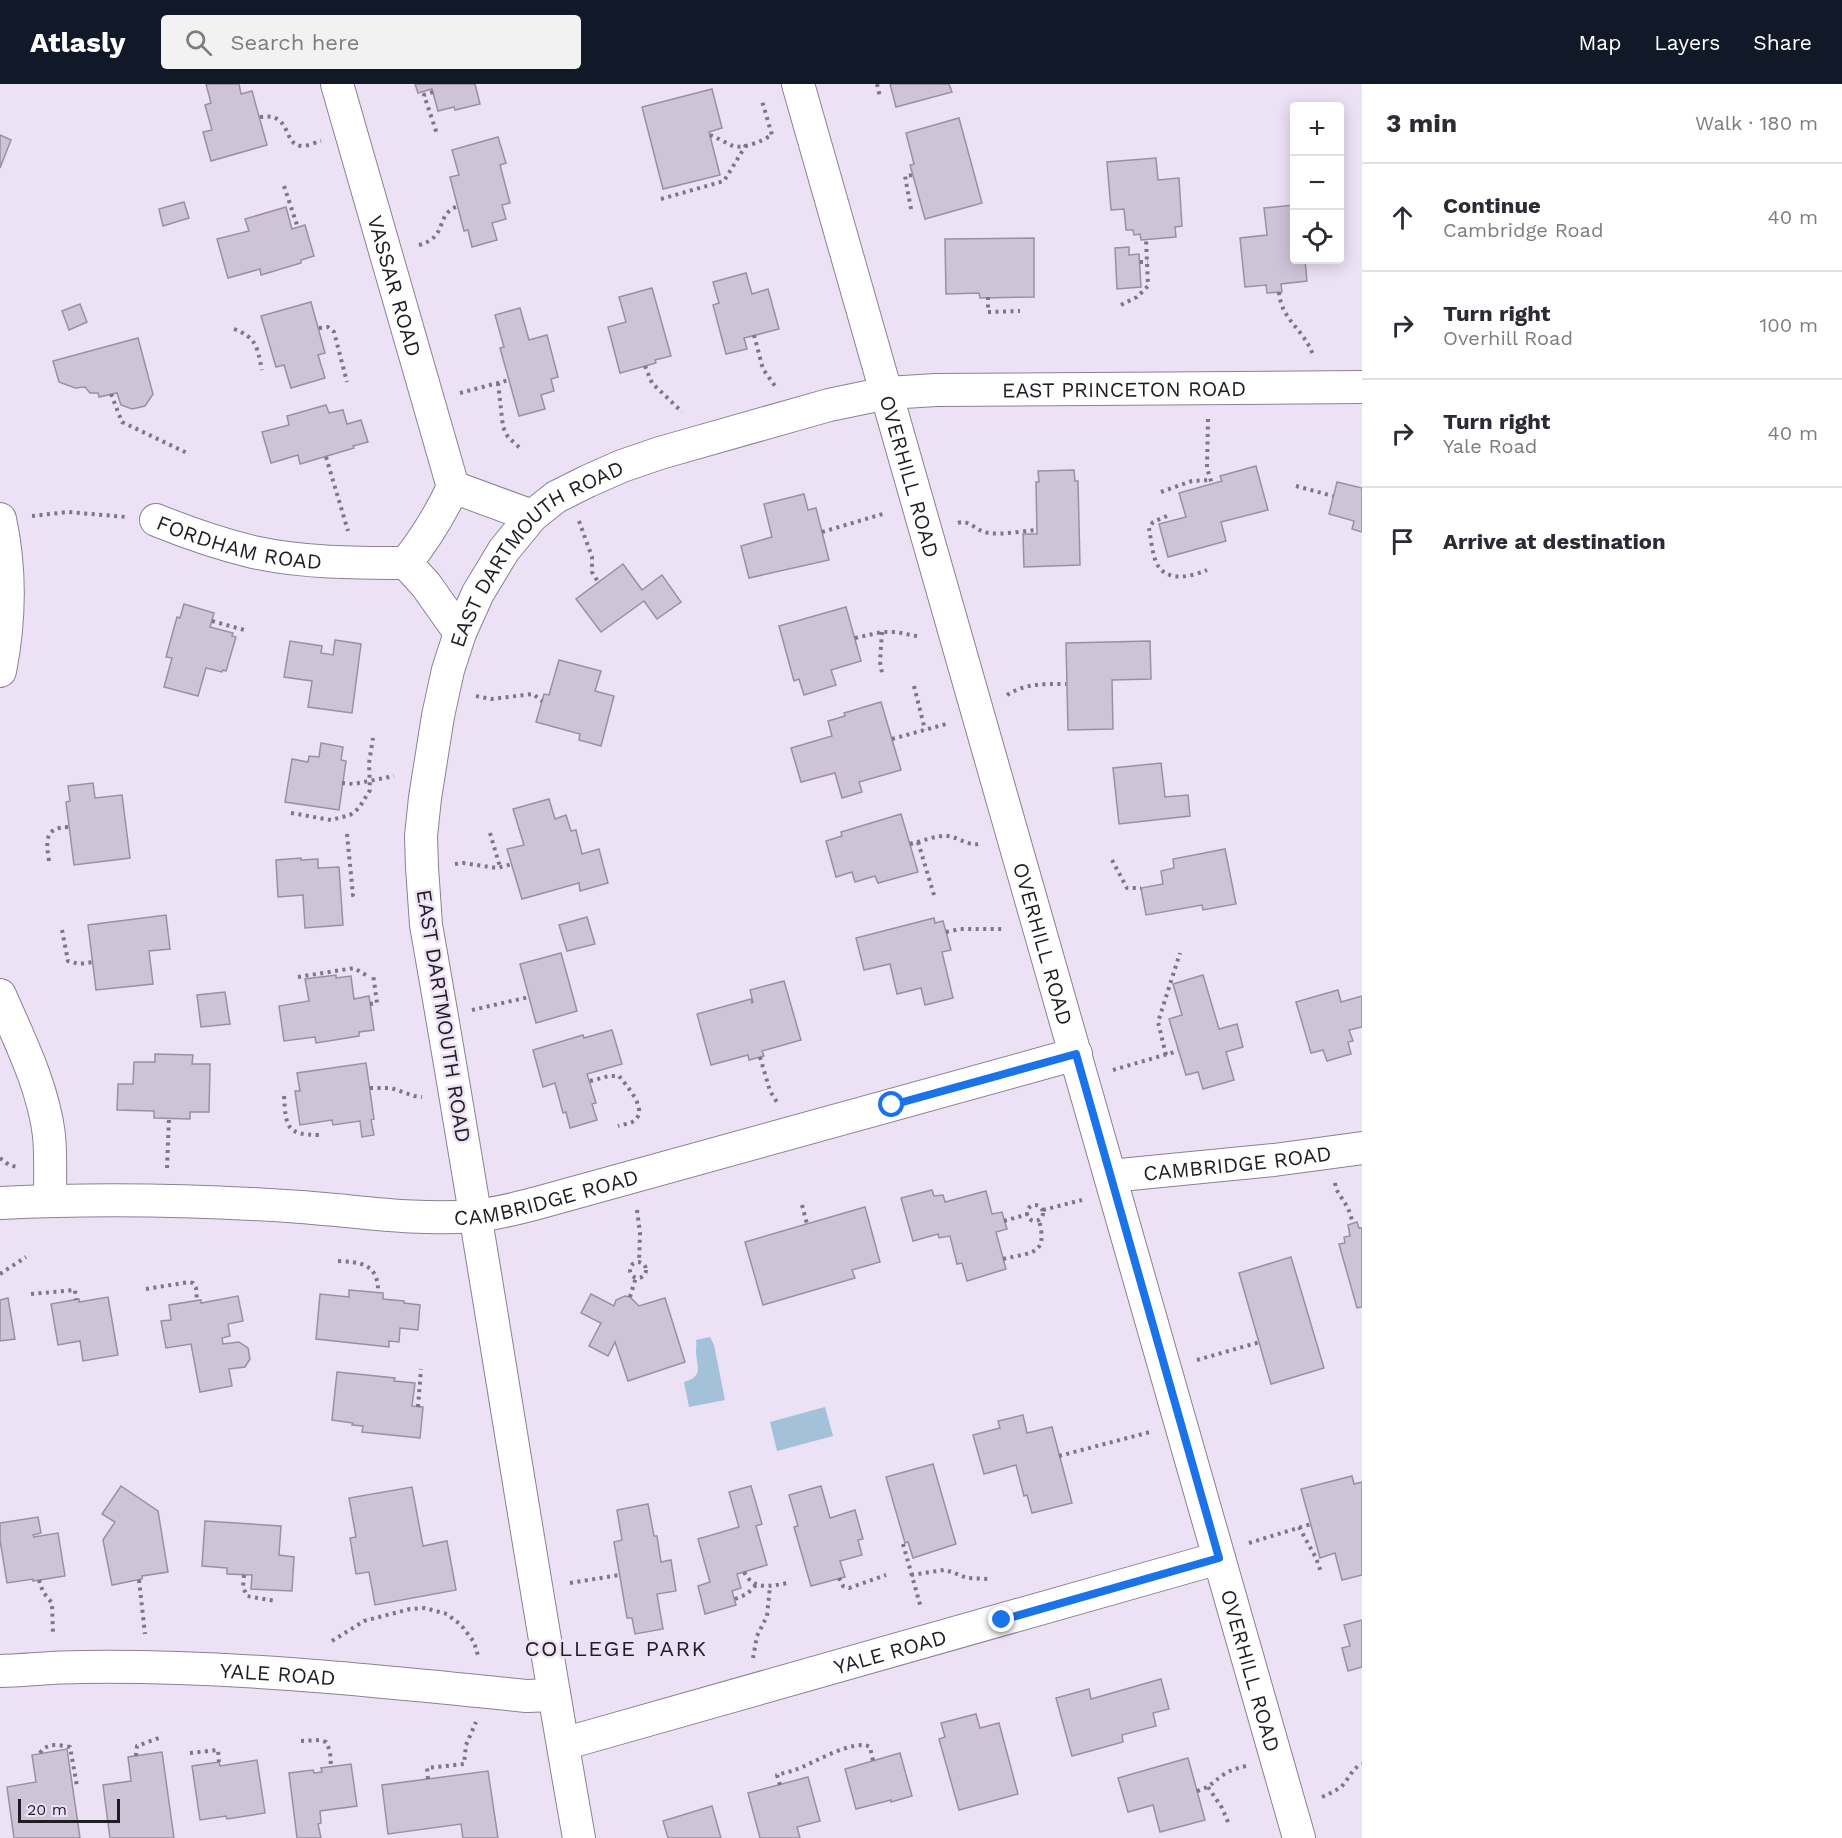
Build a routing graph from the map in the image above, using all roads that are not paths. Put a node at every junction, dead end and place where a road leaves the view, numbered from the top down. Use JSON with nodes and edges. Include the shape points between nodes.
{"nodes":[{"id":1,"x":337,"y":84,"type":"edge"},
{"id":2,"x":798,"y":84,"type":"edge"},
{"id":3,"x":1362,"y":387,"type":"edge"},
{"id":4,"x":887,"y":393,"type":"junction"},
{"id":5,"x":453,"y":487,"type":"junction"},
{"id":6,"x":532,"y":516,"type":"junction"},
{"id":7,"x":0,"y":519,"type":"edge"},
{"id":8,"x":156,"y":520,"type":"road end"},
{"id":9,"x":406,"y":563,"type":"junction"},
{"id":10,"x":460,"y":633,"type":"junction"},
{"id":11,"x":0,"y":671,"type":"edge"},
{"id":12,"x":0,"y":994,"type":"edge"},
{"id":13,"x":1079,"y":1066,"type":"junction"},
{"id":14,"x":1362,"y":1148,"type":"edge"},
{"id":15,"x":1113,"y":1184,"type":"junction"},
{"id":16,"x":50,"y":1200,"type":"junction"},
{"id":17,"x":0,"y":1203,"type":"edge"},
{"id":18,"x":477,"y":1216,"type":"junction"},
{"id":19,"x":1219,"y":1558,"type":"junction"},
{"id":20,"x":0,"y":1671,"type":"edge"},
{"id":21,"x":554,"y":1695,"type":"junction"},
{"id":22,"x":562,"y":1744,"type":"junction"},
{"id":23,"x":579,"y":1838,"type":"edge"},
{"id":24,"x":1299,"y":1838,"type":"edge"}],
"edges":[{"from":1,"to":5,"type":"street","name":"VASSAR ROAD"},
{"from":2,"to":4,"type":"street","name":"OVERHILL ROAD"},
{"from":3,"to":4,"type":"street","name":"EAST PRINCETON ROAD"},
{"from":4,"to":6,"type":"street","name":"EAST DARTMOUTH ROAD","via":[[829,405],[622,466],[556,498]]},
{"from":4,"to":13,"type":"street","name":"OVERHILL ROAD"},
{"from":5,"to":6,"type":"street"},
{"from":5,"to":9,"type":"street","via":[[442,512]]},
{"from":6,"to":10,"type":"street","name":"EAST DARTMOUTH ROAD","via":[[504,550]]},
{"from":7,"to":11,"type":"street","via":[[9,608]]},
{"from":8,"to":9,"type":"street","name":"FORDHAM ROAD","via":[[254,552],[291,558]]},
{"from":9,"to":10,"type":"street"},
{"from":10,"to":18,"type":"street","name":"EAST DARTMOUTH ROAD","via":[[438,716],[428,779],[422,867],[426,925]]},
{"from":12,"to":16,"type":"street","via":[[44,1110],[49,1135]]},
{"from":13,"to":15,"type":"street","name":"OVERHILL ROAD"},
{"from":13,"to":18,"type":"street","name":"CAMBRIDGE ROAD","via":[[790,1133]]},
{"from":14,"to":15,"type":"street","name":"CAMBRIDGE ROAD"},
{"from":15,"to":19,"type":"street","name":"OVERHILL ROAD"},
{"from":16,"to":17,"type":"street","name":"CAMBRIDGE ROAD"},
{"from":16,"to":18,"type":"street","name":"CAMBRIDGE ROAD","via":[[165,1201],[448,1218]]},
{"from":18,"to":21,"type":"street","name":"EAST DARTMOUTH ROAD"},
{"from":19,"to":22,"type":"street","name":"YALE ROAD"},
{"from":19,"to":24,"type":"street","name":"OVERHILL ROAD"},
{"from":20,"to":21,"type":"street","name":"YALE ROAD","via":[[150,1667],[338,1677],[527,1696]]},
{"from":21,"to":22,"type":"street","name":"EAST DARTMOUTH ROAD"},
{"from":22,"to":23,"type":"street","name":"EAST DARTMOUTH ROAD"}]}
